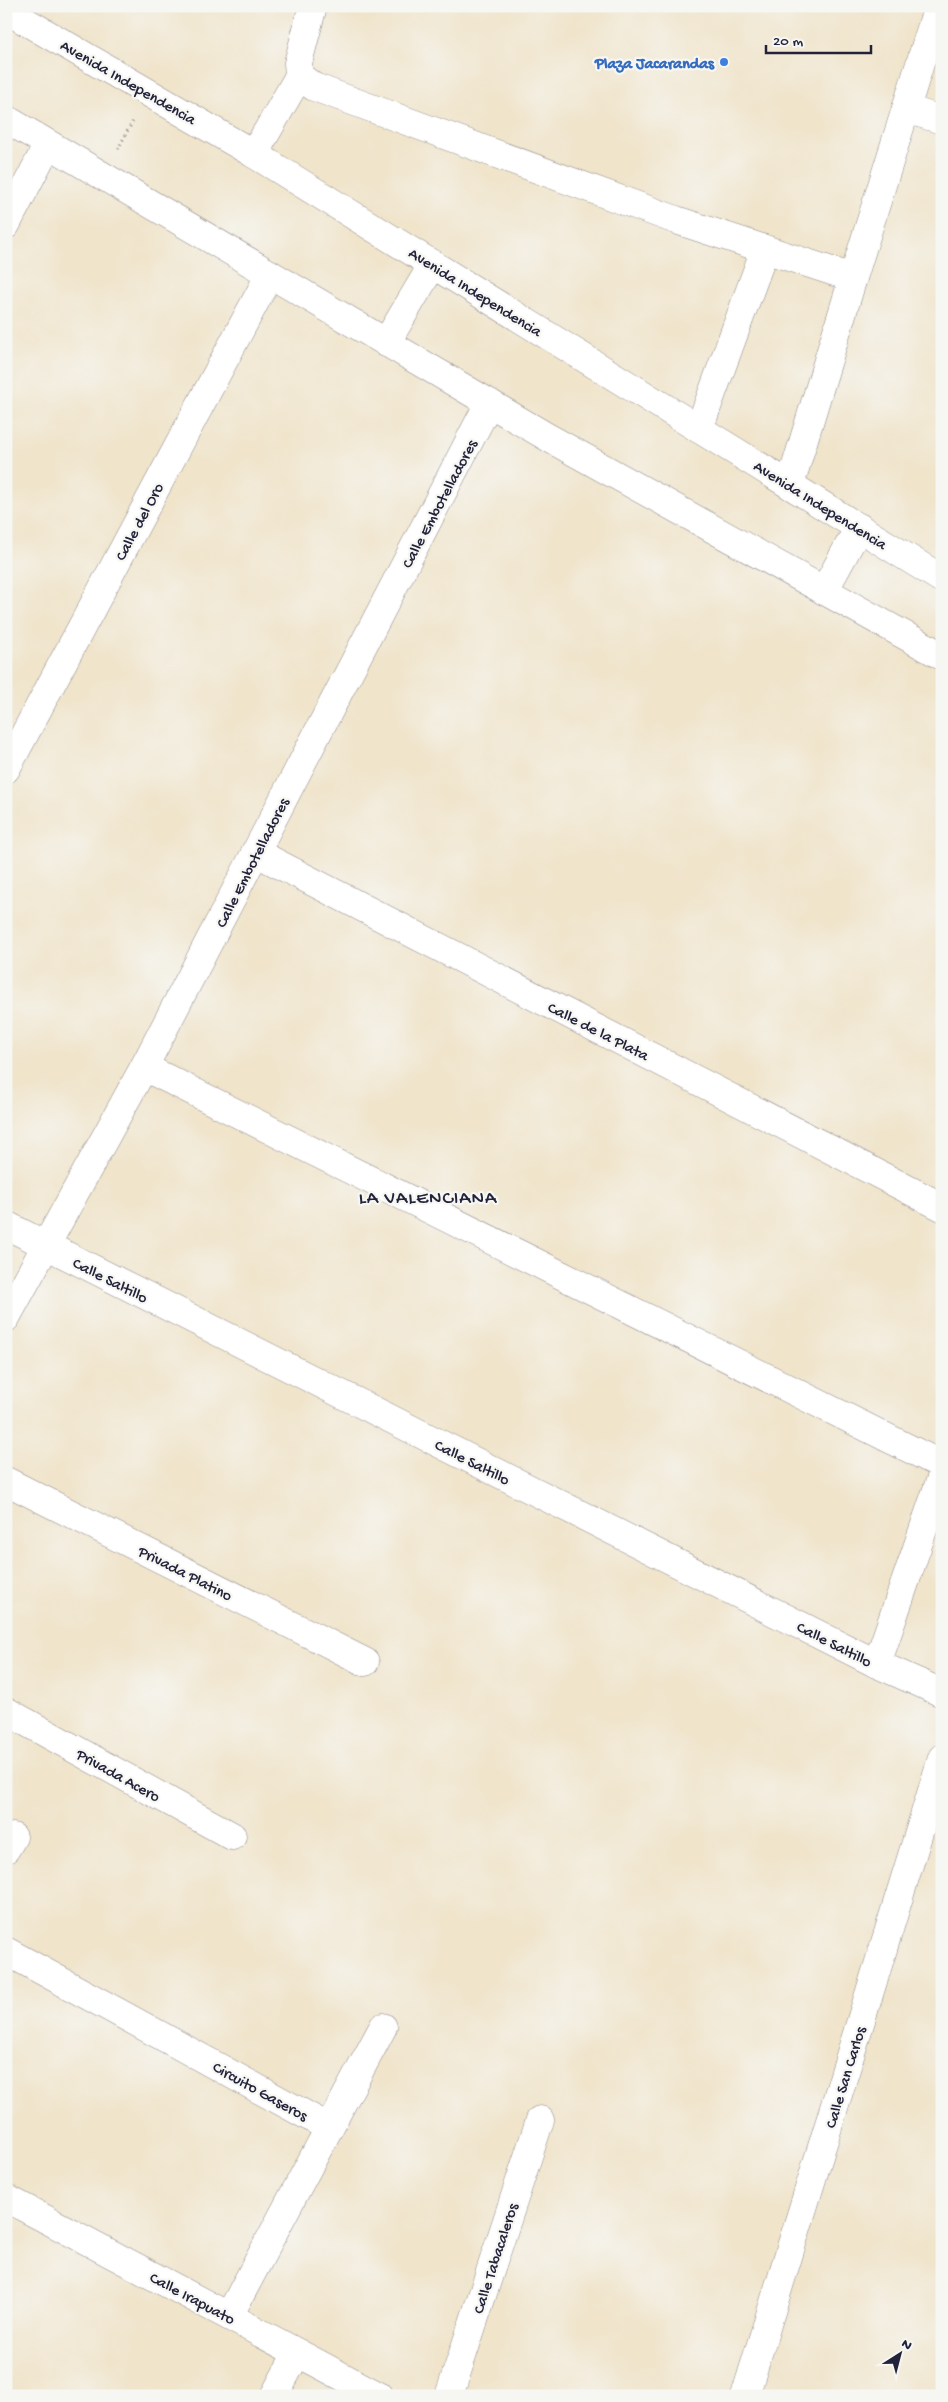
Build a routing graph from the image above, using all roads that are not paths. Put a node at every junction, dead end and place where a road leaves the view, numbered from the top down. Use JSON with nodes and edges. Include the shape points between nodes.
{"nodes":[{"id":1,"x":313,"y":6,"type":"edge"},
{"id":2,"x":938,"y":6,"type":"edge"},
{"id":3,"x":6,"y":10,"type":"edge"},
{"id":4,"x":299,"y":76,"type":"junction"},
{"id":5,"x":906,"y":109,"type":"junction"},
{"id":6,"x":6,"y":119,"type":"edge"},
{"id":7,"x":942,"y":120,"type":"edge"},
{"id":8,"x":48,"y":144,"type":"junction"},
{"id":9,"x":254,"y":154,"type":"junction"},
{"id":10,"x":6,"y":225,"type":"edge"},
{"id":11,"x":765,"y":249,"type":"junction"},
{"id":12,"x":433,"y":264,"type":"junction"},
{"id":13,"x":270,"y":274,"type":"junction"},
{"id":14,"x":853,"y":278,"type":"junction"},
{"id":15,"x":386,"y":343,"type":"junction"},
{"id":16,"x":489,"y":403,"type":"junction"},
{"id":17,"x":699,"y":429,"type":"junction"},
{"id":18,"x":790,"y":485,"type":"junction"},
{"id":19,"x":859,"y":527,"type":"junction"},
{"id":20,"x":942,"y":579,"type":"edge"},
{"id":21,"x":824,"y":590,"type":"junction"},
{"id":22,"x":942,"y":656,"type":"edge"},
{"id":23,"x":6,"y":769,"type":"edge"},
{"id":24,"x":256,"y":852,"type":"junction"},
{"id":25,"x":144,"y":1067,"type":"junction"},
{"id":26,"x":942,"y":1207,"type":"edge"},
{"id":27,"x":6,"y":1225,"type":"edge"},
{"id":28,"x":47,"y":1247,"type":"junction"},
{"id":29,"x":6,"y":1318,"type":"edge"},
{"id":30,"x":942,"y":1465,"type":"edge"},
{"id":31,"x":942,"y":1475,"type":"edge"},
{"id":32,"x":6,"y":1481,"type":"edge"},
{"id":33,"x":365,"y":1662,"type":"dead end"},
{"id":34,"x":877,"y":1664,"type":"junction"},
{"id":35,"x":942,"y":1693,"type":"edge"},
{"id":36,"x":6,"y":1711,"type":"edge"},
{"id":37,"x":942,"y":1758,"type":"edge"},
{"id":38,"x":232,"y":1836,"type":"dead end"},
{"id":39,"x":6,"y":1950,"type":"edge"},
{"id":40,"x":383,"y":2026,"type":"dead end"},
{"id":41,"x":540,"y":2120,"type":"dead end"},
{"id":42,"x":328,"y":2126,"type":"junction"},
{"id":43,"x":6,"y":2198,"type":"edge"},
{"id":44,"x":229,"y":2316,"type":"junction"},
{"id":45,"x":297,"y":2353,"type":"junction"},
{"id":46,"x":274,"y":2396,"type":"edge"},
{"id":47,"x":379,"y":2396,"type":"edge"},
{"id":48,"x":449,"y":2396,"type":"edge"},
{"id":49,"x":745,"y":2396,"type":"edge"}],
"edges":[{"from":1,"to":4,"type":"street","via":[[298,63]]},
{"from":2,"to":5,"type":"street"},
{"from":3,"to":9,"type":"street","name":"Avenida Independencia"},
{"from":4,"to":9,"type":"street"},
{"from":4,"to":11,"type":"street","via":[[314,87],[676,220]]},
{"from":5,"to":7,"type":"street"},
{"from":5,"to":14,"type":"street"},
{"from":6,"to":8,"type":"street"},
{"from":8,"to":10,"type":"street"},
{"from":8,"to":13,"type":"street"},
{"from":9,"to":12,"type":"street","name":"Avenida Independencia"},
{"from":11,"to":14,"type":"street"},
{"from":11,"to":17,"type":"street"},
{"from":12,"to":15,"type":"street"},
{"from":12,"to":17,"type":"street","name":"Avenida Independencia"},
{"from":13,"to":15,"type":"street"},
{"from":13,"to":23,"type":"street","name":"Calle del Oro"},
{"from":14,"to":18,"type":"street"},
{"from":15,"to":16,"type":"street"},
{"from":16,"to":21,"type":"street"},
{"from":16,"to":24,"type":"street","name":"Calle Embotelladores"},
{"from":17,"to":18,"type":"street","name":"Avenida Independencia"},
{"from":18,"to":19,"type":"street","name":"Avenida Independencia"},
{"from":19,"to":20,"type":"street","name":"Avenida Independencia"},
{"from":19,"to":21,"type":"street"},
{"from":21,"to":22,"type":"street"},
{"from":24,"to":25,"type":"street","name":"Calle Embotelladores"},
{"from":24,"to":26,"type":"street","name":"Calle de la Plata"},
{"from":25,"to":28,"type":"street","name":"Calle Embotelladores"},
{"from":25,"to":30,"type":"street"},
{"from":27,"to":28,"type":"street","name":"Calle Saltillo"},
{"from":28,"to":29,"type":"street","name":"Calle Embotelladores"},
{"from":28,"to":34,"type":"street","name":"Calle Saltillo"},
{"from":31,"to":34,"type":"street"},
{"from":32,"to":33,"type":"street","name":"Privada Platino"},
{"from":34,"to":35,"type":"street","name":"Calle Saltillo"},
{"from":36,"to":38,"type":"street","name":"Privada Acero"},
{"from":37,"to":49,"type":"street","name":"Calle San Carlos"},
{"from":39,"to":42,"type":"street","name":"Circuito Gaseros"},
{"from":40,"to":42,"type":"street"},
{"from":41,"to":48,"type":"street","name":"Calle Tabacaleros"},
{"from":42,"to":44,"type":"street","name":"Circuito Gaseros"},
{"from":43,"to":44,"type":"street","name":"Calle Irapuato"},
{"from":44,"to":45,"type":"street","name":"Calle Irapuato"},
{"from":45,"to":46,"type":"street"},
{"from":45,"to":47,"type":"street","name":"Calle Irapuato"}]}
